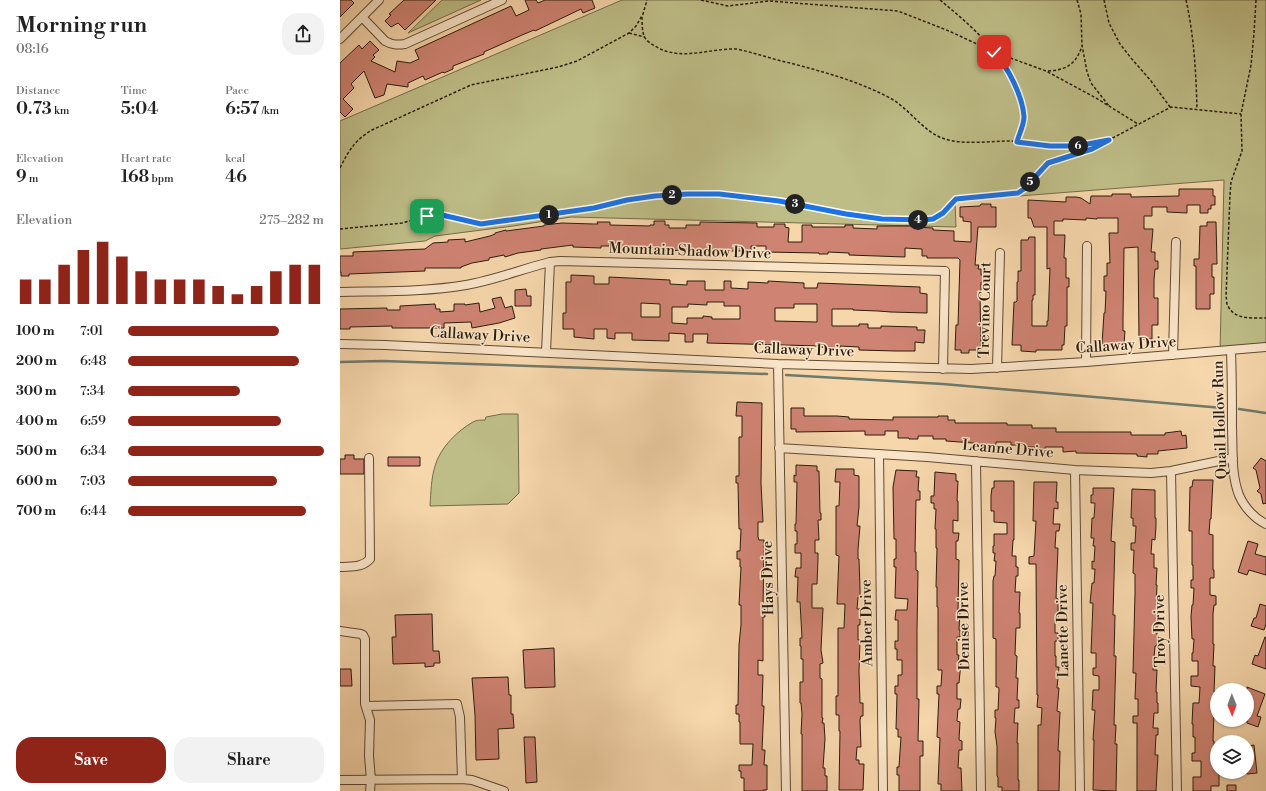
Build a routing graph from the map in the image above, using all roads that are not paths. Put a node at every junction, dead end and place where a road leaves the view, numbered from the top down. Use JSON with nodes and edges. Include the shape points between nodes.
{"nodes":[{"id":1,"x":379,"y":0,"type":"edge"},
{"id":2,"x":502,"y":0,"type":"edge"},
{"id":3,"x":362,"y":17,"type":"junction"},
{"id":4,"x":340,"y":39,"type":"edge"},
{"id":5,"x":1176,"y":242,"type":"dead end"},
{"id":6,"x":1087,"y":246,"type":"dead end"},
{"id":7,"x":1000,"y":253,"type":"dead end"},
{"id":8,"x":550,"y":262,"type":"junction"},
{"id":9,"x":340,"y":292,"type":"edge"},
{"id":10,"x":340,"y":344,"type":"edge"},
{"id":11,"x":1266,"y":347,"type":"edge"},
{"id":12,"x":1231,"y":351,"type":"junction"},
{"id":13,"x":546,"y":352,"type":"junction"},
{"id":14,"x":1173,"y":355,"type":"junction"},
{"id":15,"x":1086,"y":362,"type":"junction"},
{"id":16,"x":778,"y":364,"type":"junction"},
{"id":17,"x":997,"y":368,"type":"junction"},
{"id":18,"x":943,"y":369,"type":"junction"},
{"id":19,"x":779,"y":448,"type":"junction"},
{"id":20,"x":878,"y":454,"type":"junction"},
{"id":21,"x":369,"y":458,"type":"dead end"},
{"id":22,"x":1233,"y":458,"type":"junction"},
{"id":23,"x":976,"y":460,"type":"junction"},
{"id":24,"x":1075,"y":470,"type":"junction"},
{"id":25,"x":1171,"y":471,"type":"junction"},
{"id":26,"x":1266,"y":524,"type":"edge"},
{"id":27,"x":340,"y":567,"type":"edge"},
{"id":28,"x":340,"y":631,"type":"edge"},
{"id":29,"x":366,"y":706,"type":"junction"},
{"id":30,"x":462,"y":778,"type":"junction"},
{"id":31,"x":340,"y":780,"type":"edge"},
{"id":32,"x":371,"y":780,"type":"junction"},
{"id":33,"x":370,"y":791,"type":"edge"},
{"id":34,"x":504,"y":791,"type":"edge"},
{"id":35,"x":786,"y":791,"type":"edge"},
{"id":36,"x":883,"y":791,"type":"edge"},
{"id":37,"x":980,"y":791,"type":"edge"},
{"id":38,"x":1080,"y":791,"type":"edge"},
{"id":39,"x":1177,"y":791,"type":"edge"}],
"edges":[{"from":1,"to":3,"type":"street"},
{"from":2,"to":3,"type":"street","via":[[405,44],[397,45],[385,41]]},
{"from":3,"to":4,"type":"street"},
{"from":5,"to":14,"type":"street"},
{"from":6,"to":15,"type":"street"},
{"from":7,"to":17,"type":"street","name":"Trevino Court"},
{"from":8,"to":9,"type":"street","name":"Mountain Shadow Drive","via":[[465,285]]},
{"from":8,"to":13,"type":"street"},
{"from":8,"to":18,"type":"street","name":"Mountain Shadow Drive","via":[[945,271]]},
{"from":10,"to":13,"type":"street","name":"Callaway Drive"},
{"from":11,"to":12,"type":"street","name":"Callaway Drive"},
{"from":12,"to":14,"type":"street","name":"Callaway Drive"},
{"from":12,"to":22,"type":"street","name":"Quail Hollow Run"},
{"from":13,"to":16,"type":"street","name":"Callaway Drive"},
{"from":14,"to":15,"type":"street","name":"Callaway Drive"},
{"from":15,"to":17,"type":"street","name":"Callaway Drive"},
{"from":16,"to":18,"type":"street","name":"Callaway Drive"},
{"from":16,"to":19,"type":"street","name":"Hays Drive"},
{"from":17,"to":18,"type":"street","name":"Callaway Drive"},
{"from":19,"to":20,"type":"street","name":"Leanne Drive"},
{"from":19,"to":35,"type":"street","name":"Hays Drive"},
{"from":20,"to":23,"type":"street","name":"Leanne Drive"},
{"from":20,"to":36,"type":"street","name":"Amber Drive"},
{"from":21,"to":27,"type":"street","via":[[370,559],[360,566]]},
{"from":22,"to":25,"type":"street","name":"Leanne Drive"},
{"from":22,"to":26,"type":"street","name":"Quail Hollow Run","via":[[1234,476],[1240,497],[1250,512]]},
{"from":23,"to":24,"type":"street","name":"Leanne Drive"},
{"from":23,"to":37,"type":"street","name":"Denise Drive"},
{"from":24,"to":25,"type":"street","name":"Leanne Drive","via":[[1151,473]]},
{"from":24,"to":38,"type":"street","name":"Lanette Drive"},
{"from":25,"to":39,"type":"street","name":"Troy Drive"},
{"from":28,"to":29,"type":"street","via":[[364,635]]},
{"from":29,"to":30,"type":"street","via":[[458,704]]},
{"from":29,"to":32,"type":"street","via":[[370,720]]},
{"from":30,"to":32,"type":"street"},
{"from":30,"to":34,"type":"street"},
{"from":31,"to":32,"type":"street"},
{"from":32,"to":33,"type":"street"}]}
